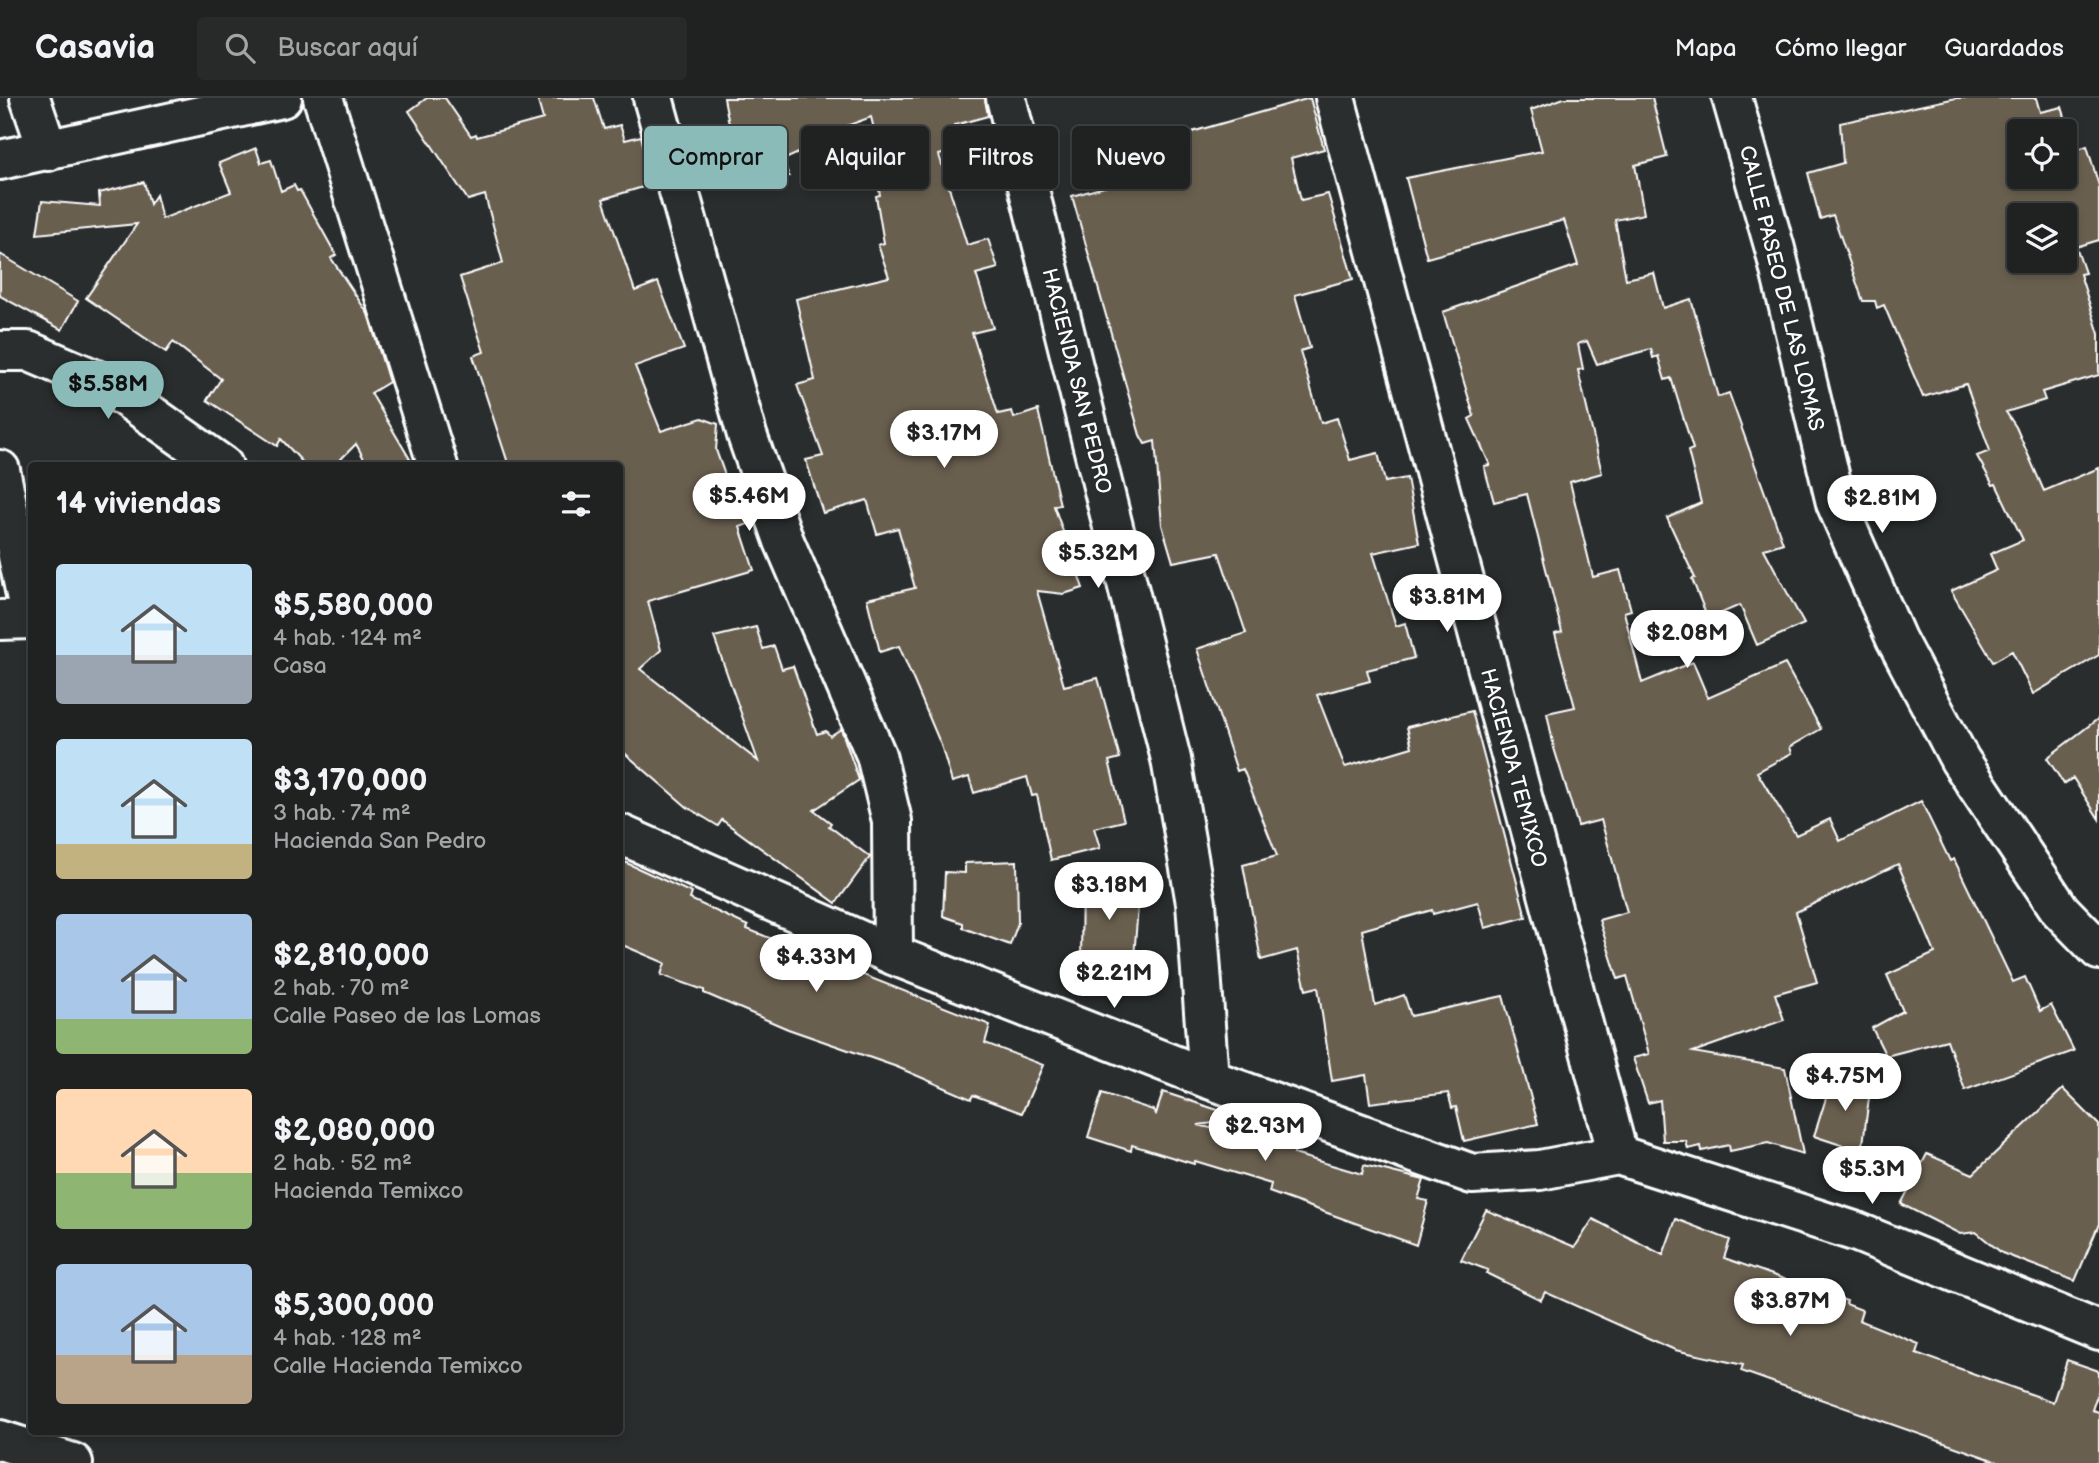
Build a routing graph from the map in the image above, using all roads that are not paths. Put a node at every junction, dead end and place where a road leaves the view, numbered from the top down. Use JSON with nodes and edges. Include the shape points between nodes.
{"nodes":[{"id":1,"x":30,"y":98,"type":"edge"},
{"id":2,"x":282,"y":98,"type":"edge"},
{"id":3,"x":323,"y":98,"type":"edge"},
{"id":4,"x":653,"y":98,"type":"edge"},
{"id":5,"x":1006,"y":98,"type":"edge"},
{"id":6,"x":1335,"y":98,"type":"edge"},
{"id":7,"x":1732,"y":98,"type":"edge"},
{"id":8,"x":48,"y":151,"type":"junction"},
{"id":9,"x":0,"y":160,"type":"edge"},
{"id":10,"x":0,"y":351,"type":"edge"},
{"id":11,"x":217,"y":462,"type":"edge"},
{"id":12,"x":437,"y":462,"type":"edge"},
{"id":13,"x":0,"y":470,"type":"edge"},
{"id":14,"x":28,"y":605,"type":"edge"},
{"id":15,"x":28,"y":619,"type":"edge"},
{"id":16,"x":0,"y":620,"type":"edge"},
{"id":17,"x":623,"y":833,"type":"edge"},
{"id":18,"x":2099,"y":950,"type":"edge"},
{"id":19,"x":893,"y":955,"type":"junction"},
{"id":20,"x":1209,"y":1079,"type":"junction"},
{"id":21,"x":1618,"y":1155,"type":"junction"},
{"id":22,"x":2099,"y":1331,"type":"edge"},
{"id":23,"x":0,"y":1440,"type":"edge"},
{"id":24,"x":73,"y":1463,"type":"edge"}],
"edges":[{"from":1,"to":8,"type":"street"},
{"from":2,"to":8,"type":"street"},
{"from":3,"to":12,"type":"street"},
{"from":4,"to":19,"type":"street","via":[[747,435],[783,541],[876,755],[892,821]]},
{"from":5,"to":20,"type":"street","name":"HACIENDA SAN PEDRO","via":[[1171,759],[1196,904]]},
{"from":6,"to":21,"type":"street","name":"HACIENDA TEMIXCO"},
{"from":7,"to":18,"type":"street","name":"CALLE PASEO DE LAS LOMAS","via":[[1775,249],[1836,503],[1896,639],[1960,760],[2060,910]]},
{"from":8,"to":9,"type":"street"},
{"from":10,"to":11,"type":"street","via":[[28,351],[110,386]]},
{"from":13,"to":14,"type":"street"},
{"from":15,"to":16,"type":"street"},
{"from":17,"to":19,"type":"street"},
{"from":19,"to":20,"type":"street"},
{"from":20,"to":21,"type":"street","via":[[1472,1174],[1540,1170]]},
{"from":21,"to":22,"type":"street","via":[[1857,1233]]},
{"from":23,"to":24,"type":"street"}]}
